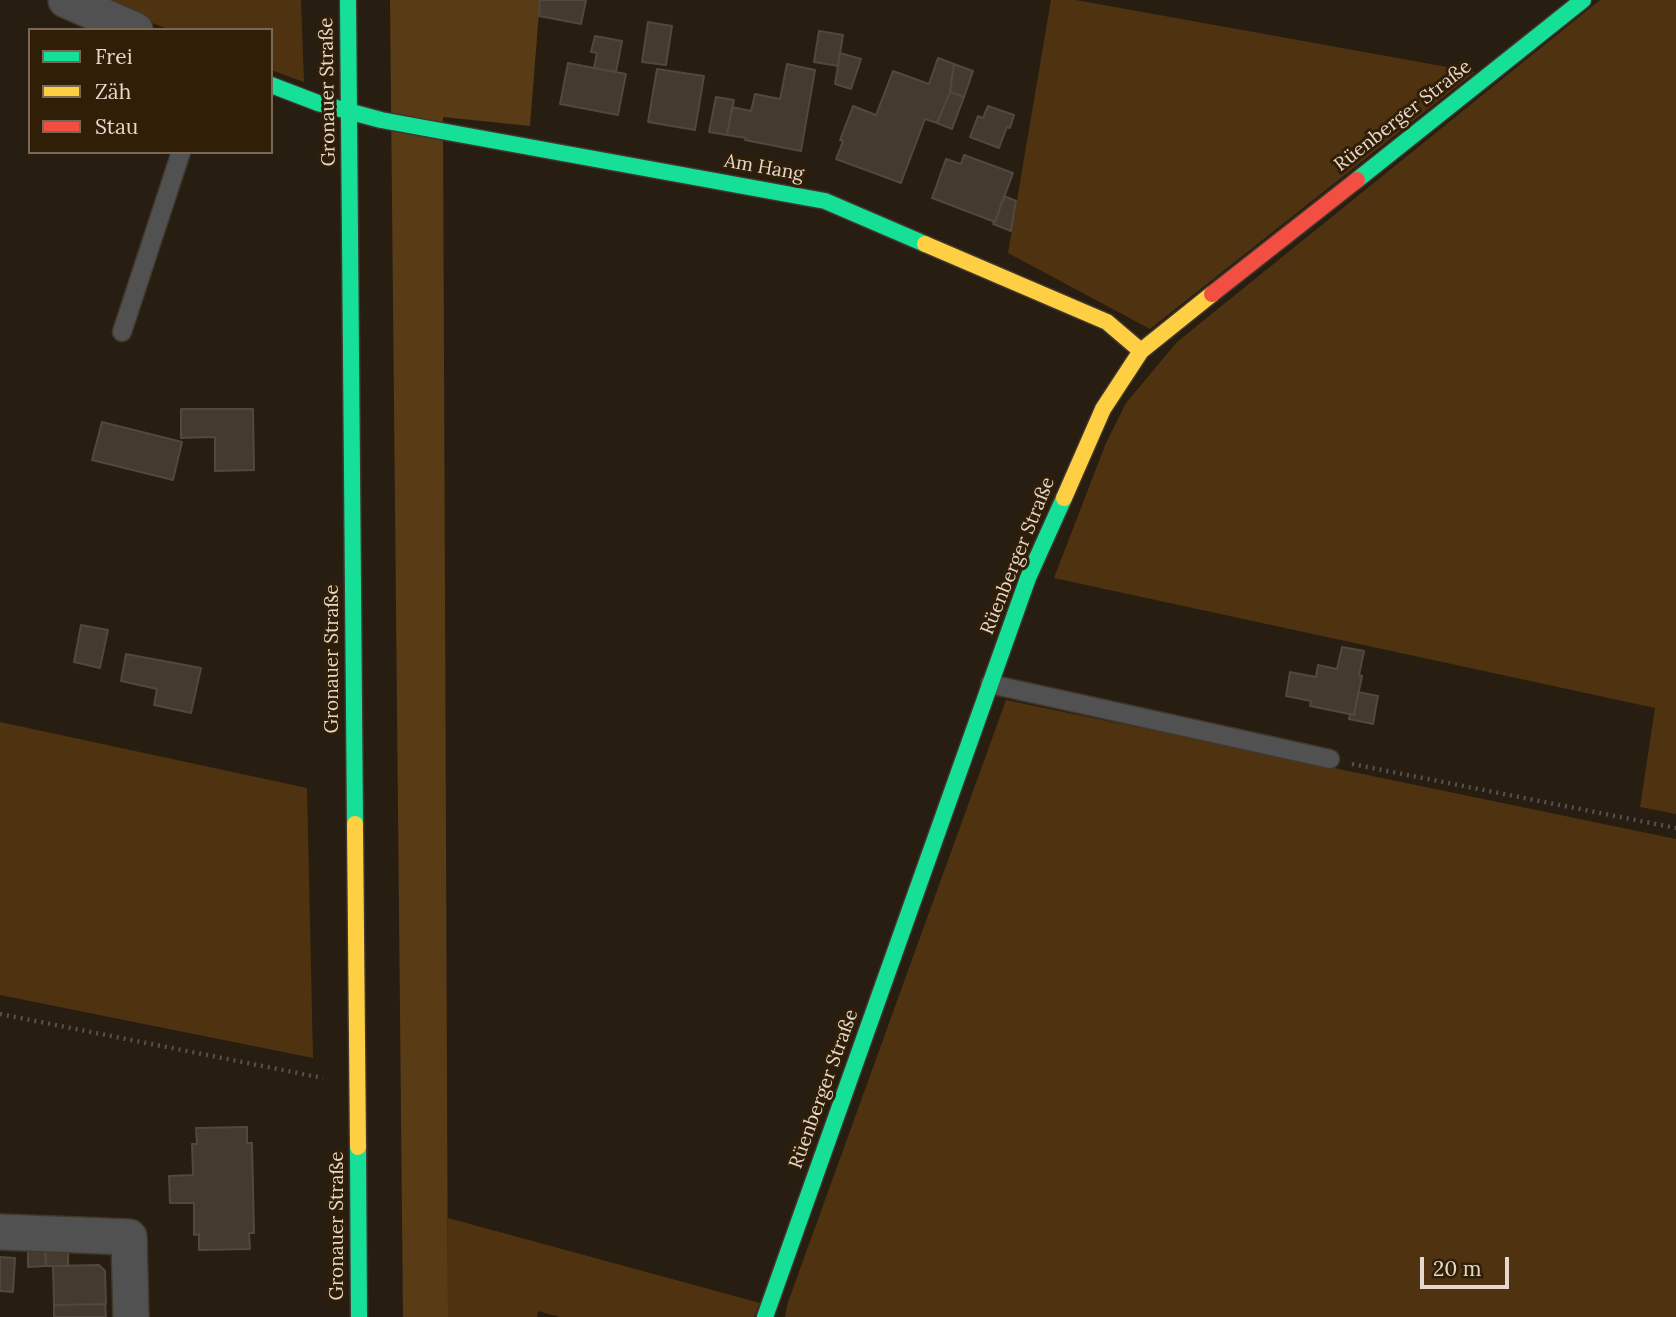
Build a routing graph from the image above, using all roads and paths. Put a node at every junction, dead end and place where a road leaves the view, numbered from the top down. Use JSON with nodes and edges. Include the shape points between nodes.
{"nodes":[{"id":1,"x":66,"y":0,"type":"edge"},
{"id":2,"x":348,"y":0,"type":"edge"},
{"id":3,"x":1583,"y":0,"type":"edge"},
{"id":4,"x":130,"y":28,"type":"edge"},
{"id":5,"x":273,"y":86,"type":"edge"},
{"id":6,"x":350,"y":112,"type":"junction"},
{"id":7,"x":180,"y":154,"type":"edge"},
{"id":8,"x":122,"y":332,"type":"dead end"},
{"id":9,"x":1141,"y":351,"type":"junction"},
{"id":10,"x":990,"y":684,"type":"junction"},
{"id":11,"x":1331,"y":760,"type":"joint"},
{"id":12,"x":1676,"y":828,"type":"edge"},
{"id":13,"x":0,"y":1014,"type":"edge"},
{"id":14,"x":358,"y":1085,"type":"junction"},
{"id":15,"x":0,"y":1232,"type":"edge"},
{"id":16,"x":131,"y":1317,"type":"edge"},
{"id":17,"x":359,"y":1317,"type":"edge"},
{"id":18,"x":765,"y":1317,"type":"edge"}],
"edges":[{"from":1,"to":4,"type":"street"},
{"from":2,"to":6,"type":"street","name":"Gronauer Straße"},
{"from":3,"to":9,"type":"street","name":"Rüenberger Straße"},
{"from":5,"to":6,"type":"street","name":"Am Hang"},
{"from":6,"to":9,"type":"street","name":"Am Hang","via":[[825,201],[1107,322]]},
{"from":6,"to":14,"type":"street","name":"Gronauer Straße"},
{"from":7,"to":8,"type":"lane"},
{"from":9,"to":10,"type":"street","name":"Rüenberger Straße","via":[[1103,409],[1028,578]]},
{"from":10,"to":11,"type":"lane"},
{"from":10,"to":18,"type":"street","name":"Rüenberger Straße"},
{"from":11,"to":12,"type":"path"},
{"from":13,"to":14,"type":"path"},
{"from":14,"to":17,"type":"street","name":"Gronauer Straße"},
{"from":15,"to":16,"type":"street","via":[[129,1237]]}]}
